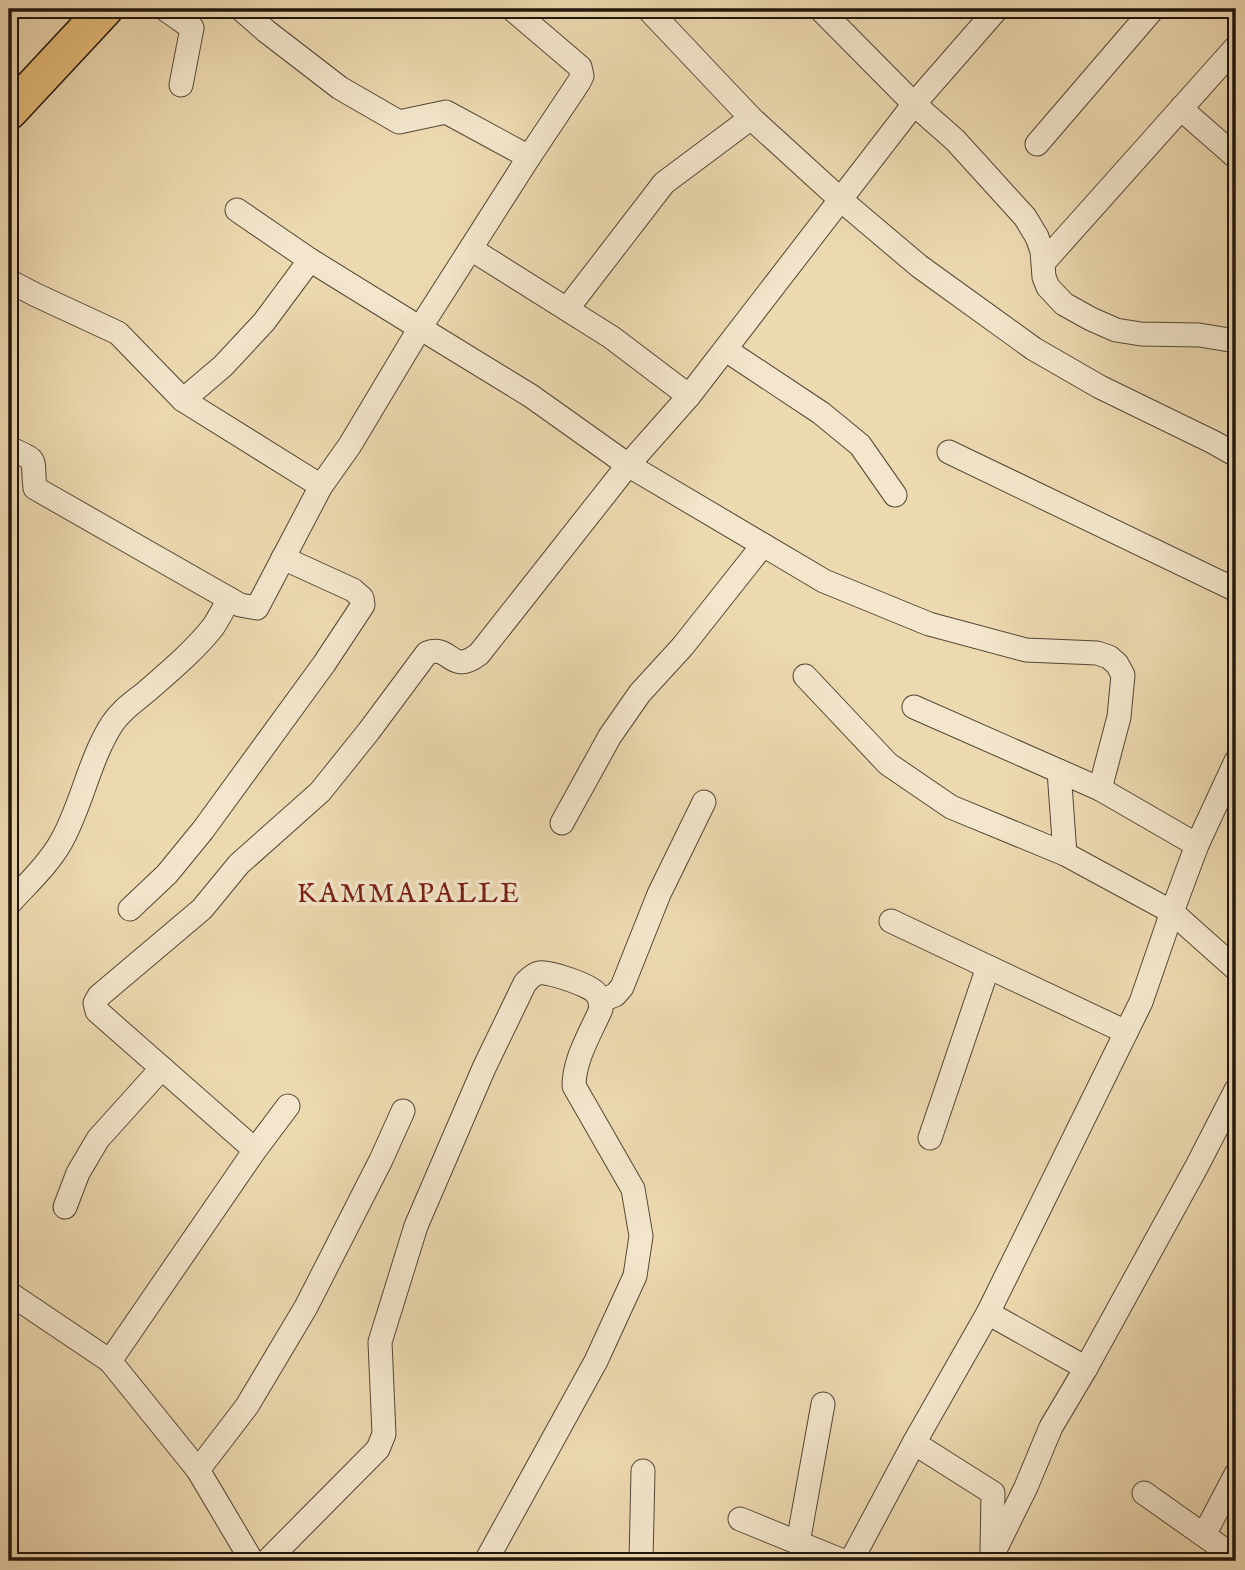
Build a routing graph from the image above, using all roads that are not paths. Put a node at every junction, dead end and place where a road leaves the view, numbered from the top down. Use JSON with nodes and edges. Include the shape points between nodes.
{"nodes":[{"id":1,"x":105,"y":9,"type":"edge"},
{"id":2,"x":165,"y":9,"type":"edge"},
{"id":3,"x":241,"y":9,"type":"edge"},
{"id":4,"x":512,"y":9,"type":"edge"},
{"id":5,"x":648,"y":9,"type":"edge"},
{"id":6,"x":820,"y":9,"type":"edge"},
{"id":7,"x":996,"y":9,"type":"edge"},
{"id":8,"x":1153,"y":9,"type":"edge"},
{"id":9,"x":1236,"y":47,"type":"edge"},
{"id":10,"x":181,"y":85,"type":"dead end"},
{"id":11,"x":914,"y":104,"type":"junction"},
{"id":12,"x":1182,"y":107,"type":"junction"},
{"id":13,"x":9,"y":112,"type":"edge"},
{"id":14,"x":751,"y":118,"type":"junction"},
{"id":15,"x":1037,"y":144,"type":"dead end"},
{"id":16,"x":529,"y":157,"type":"junction"},
{"id":17,"x":1236,"y":157,"type":"edge"},
{"id":18,"x":841,"y":200,"type":"junction"},
{"id":19,"x":237,"y":210,"type":"dead end"},
{"id":20,"x":471,"y":249,"type":"junction"},
{"id":21,"x":310,"y":261,"type":"junction"},
{"id":22,"x":1044,"y":262,"type":"junction"},
{"id":23,"x":9,"y":281,"type":"edge"},
{"id":24,"x":567,"y":309,"type":"junction"},
{"id":25,"x":420,"y":328,"type":"junction"},
{"id":26,"x":1236,"y":341,"type":"edge"},
{"id":27,"x":726,"y":350,"type":"junction"},
{"id":28,"x":689,"y":396,"type":"junction"},
{"id":29,"x":183,"y":400,"type":"junction"},
{"id":30,"x":9,"y":448,"type":"edge"},
{"id":31,"x":949,"y":453,"type":"dead end"},
{"id":32,"x":1236,"y":455,"type":"edge"},
{"id":33,"x":628,"y":466,"type":"junction"},
{"id":34,"x":321,"y":486,"type":"junction"},
{"id":35,"x":895,"y":495,"type":"dead end"},
{"id":36,"x":763,"y":545,"type":"junction"},
{"id":37,"x":283,"y":558,"type":"junction"},
{"id":38,"x":1236,"y":590,"type":"edge"},
{"id":39,"x":229,"y":599,"type":"junction"},
{"id":40,"x":805,"y":676,"type":"dead end"},
{"id":41,"x":914,"y":706,"type":"dead end"},
{"id":42,"x":1236,"y":761,"type":"edge"},
{"id":43,"x":1059,"y":771,"type":"junction"},
{"id":44,"x":1100,"y":789,"type":"junction"},
{"id":45,"x":704,"y":802,"type":"dead end"},
{"id":46,"x":562,"y":823,"type":"dead end"},
{"id":47,"x":1197,"y":845,"type":"junction"},
{"id":48,"x":1065,"y":854,"type":"junction"},
{"id":49,"x":9,"y":904,"type":"edge"},
{"id":50,"x":130,"y":909,"type":"dead end"},
{"id":51,"x":1172,"y":912,"type":"junction"},
{"id":52,"x":891,"y":921,"type":"dead end"},
{"id":53,"x":988,"y":967,"type":"junction"},
{"id":54,"x":1236,"y":969,"type":"edge"},
{"id":55,"x":600,"y":1001,"type":"junction"},
{"id":56,"x":1126,"y":1032,"type":"junction"},
{"id":57,"x":162,"y":1068,"type":"junction"},
{"id":58,"x":1236,"y":1090,"type":"edge"},
{"id":59,"x":288,"y":1107,"type":"dead end"},
{"id":60,"x":403,"y":1111,"type":"dead end"},
{"id":61,"x":930,"y":1138,"type":"dead end"},
{"id":62,"x":255,"y":1150,"type":"junction"},
{"id":63,"x":65,"y":1207,"type":"dead end"},
{"id":64,"x":9,"y":1293,"type":"edge"},
{"id":65,"x":988,"y":1313,"type":"junction"},
{"id":66,"x":110,"y":1361,"type":"junction"},
{"id":67,"x":1086,"y":1367,"type":"junction"},
{"id":68,"x":822,"y":1404,"type":"dead end"},
{"id":69,"x":914,"y":1443,"type":"junction"},
{"id":70,"x":198,"y":1470,"type":"junction"},
{"id":71,"x":643,"y":1471,"type":"dead end"},
{"id":72,"x":1236,"y":1474,"type":"edge"},
{"id":73,"x":1144,"y":1493,"type":"dead end"},
{"id":74,"x":740,"y":1519,"type":"dead end"},
{"id":75,"x":1204,"y":1535,"type":"junction"},
{"id":76,"x":798,"y":1543,"type":"junction"},
{"id":77,"x":1236,"y":1558,"type":"edge"},
{"id":78,"x":991,"y":1560,"type":"edge"},
{"id":79,"x":252,"y":1561,"type":"edge"},
{"id":80,"x":267,"y":1561,"type":"edge"},
{"id":81,"x":486,"y":1561,"type":"edge"},
{"id":82,"x":641,"y":1561,"type":"edge"},
{"id":83,"x":843,"y":1561,"type":"edge"},
{"id":84,"x":851,"y":1561,"type":"edge"}],
"edges":[{"from":1,"to":13,"type":"main road"},
{"from":2,"to":10,"type":"street","via":[[192,28]]},
{"from":3,"to":16,"type":"street","via":[[341,88],[399,122],[446,112]]},
{"from":4,"to":16,"type":"street","via":[[580,66],[582,76]]},
{"from":5,"to":14,"type":"street"},
{"from":6,"to":11,"type":"street"},
{"from":7,"to":11,"type":"street"},
{"from":8,"to":15,"type":"street"},
{"from":9,"to":12,"type":"street"},
{"from":11,"to":18,"type":"street"},
{"from":11,"to":22,"type":"street","via":[[955,140],[1025,217]]},
{"from":12,"to":17,"type":"street"},
{"from":12,"to":22,"type":"street"},
{"from":14,"to":18,"type":"street"},
{"from":14,"to":24,"type":"street","via":[[664,183]]},
{"from":16,"to":20,"type":"street"},
{"from":18,"to":27,"type":"street"},
{"from":18,"to":32,"type":"street","via":[[919,266],[1034,349]]},
{"from":19,"to":21,"type":"street"},
{"from":20,"to":24,"type":"street"},
{"from":20,"to":25,"type":"street"},
{"from":21,"to":25,"type":"street"},
{"from":21,"to":29,"type":"street","via":[[264,322]]},
{"from":22,"to":26,"type":"street","via":[[1048,287],[1064,304],[1116,330]]},
{"from":23,"to":29,"type":"street","via":[[118,333]]},
{"from":24,"to":28,"type":"street"},
{"from":25,"to":33,"type":"street","via":[[531,396]]},
{"from":25,"to":34,"type":"street"},
{"from":27,"to":28,"type":"street"},
{"from":27,"to":35,"type":"street","via":[[821,413],[860,445]]},
{"from":28,"to":33,"type":"street"},
{"from":29,"to":34,"type":"street"},
{"from":30,"to":39,"type":"street","via":[[30,457],[35,465],[35,488]]},
{"from":31,"to":38,"type":"street"},
{"from":33,"to":36,"type":"street"},
{"from":33,"to":57,"type":"street","via":[[479,654],[460,663],[442,652],[427,653],[320,792],[239,864],[202,909],[99,996],[94,1003],[97,1012]]},
{"from":34,"to":37,"type":"street"},
{"from":36,"to":44,"type":"street","via":[[824,581],[929,624],[1026,650],[1109,657],[1123,675],[1119,717]]},
{"from":36,"to":46,"type":"street","via":[[640,693],[610,736]]},
{"from":37,"to":39,"type":"street","via":[[257,608]]},
{"from":37,"to":50,"type":"street","via":[[353,590],[363,605],[203,830]]},
{"from":39,"to":49,"type":"street","via":[[194,648],[112,724],[62,841]]},
{"from":40,"to":48,"type":"street","via":[[888,765],[951,807]]},
{"from":41,"to":43,"type":"street"},
{"from":42,"to":47,"type":"street"},
{"from":43,"to":44,"type":"street"},
{"from":43,"to":48,"type":"street"},
{"from":44,"to":47,"type":"street"},
{"from":45,"to":55,"type":"street","via":[[659,894],[622,987]]},
{"from":47,"to":51,"type":"street"},
{"from":48,"to":51,"type":"street"},
{"from":51,"to":54,"type":"street"},
{"from":51,"to":56,"type":"street"},
{"from":52,"to":53,"type":"street"},
{"from":53,"to":56,"type":"street"},
{"from":53,"to":61,"type":"street"},
{"from":55,"to":80,"type":"street","via":[[590,987],[548,974],[538,973],[526,983],[416,1226],[380,1342],[384,1434],[379,1449]]},
{"from":55,"to":81,"type":"street","via":[[574,1086],[633,1189],[641,1236],[635,1276],[596,1361]]},
{"from":56,"to":65,"type":"street"},
{"from":57,"to":62,"type":"street"},
{"from":57,"to":63,"type":"street","via":[[98,1139]]},
{"from":58,"to":67,"type":"street"},
{"from":59,"to":62,"type":"street"},
{"from":60,"to":70,"type":"street","via":[[306,1307],[247,1406]]},
{"from":62,"to":66,"type":"street"},
{"from":64,"to":66,"type":"street"},
{"from":65,"to":67,"type":"street"},
{"from":65,"to":69,"type":"street"},
{"from":66,"to":70,"type":"street"},
{"from":67,"to":78,"type":"street","via":[[1051,1427]]},
{"from":68,"to":76,"type":"street"},
{"from":69,"to":78,"type":"street","via":[[993,1493]]},
{"from":69,"to":84,"type":"street"},
{"from":70,"to":79,"type":"street"},
{"from":71,"to":82,"type":"street"},
{"from":72,"to":75,"type":"street"},
{"from":73,"to":75,"type":"street"},
{"from":74,"to":76,"type":"street"},
{"from":75,"to":77,"type":"street"},
{"from":76,"to":83,"type":"street"}]}
